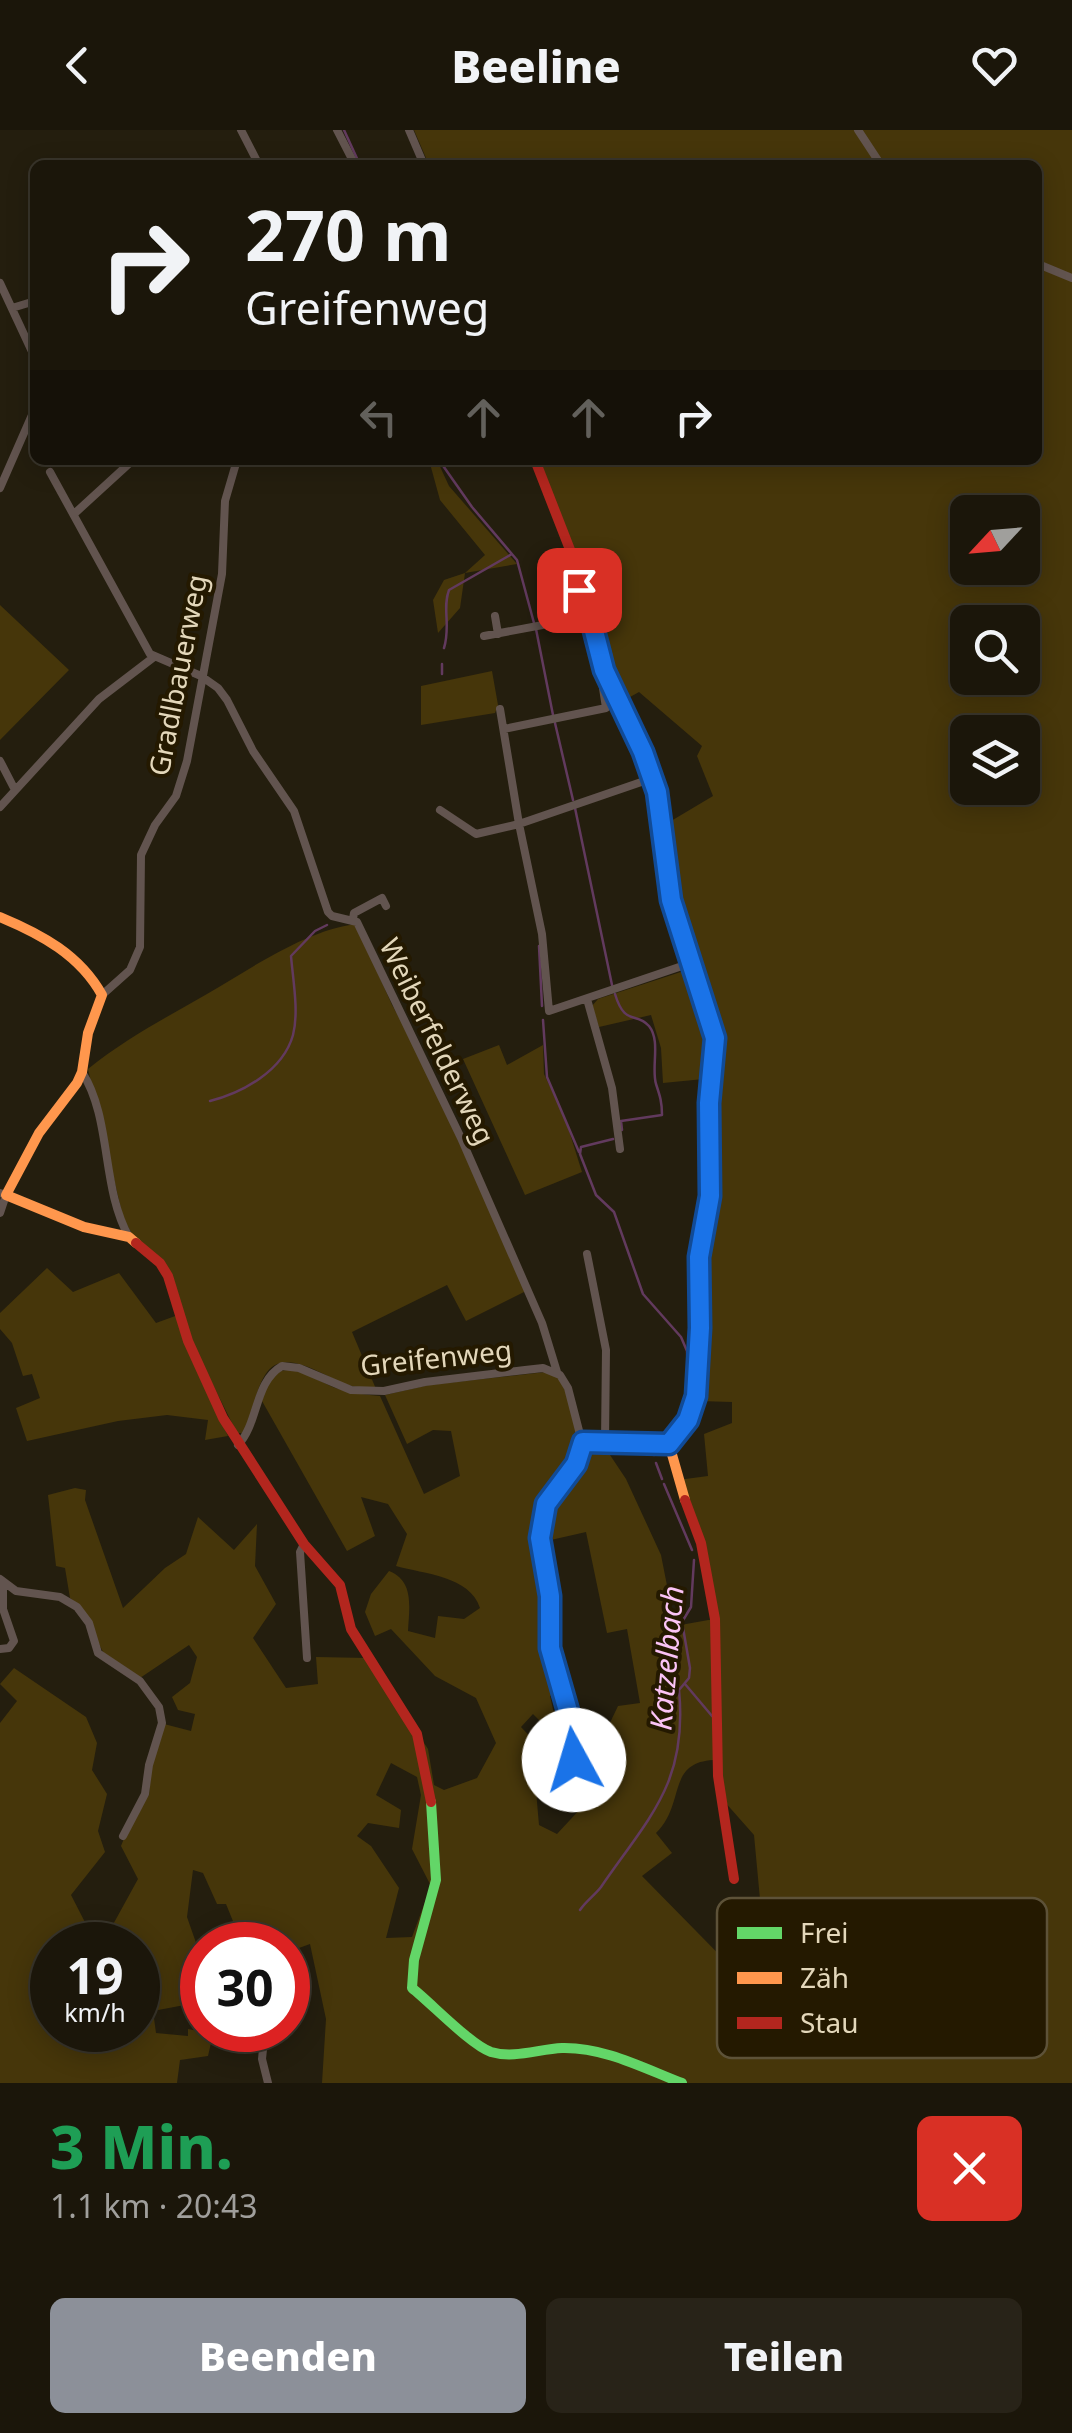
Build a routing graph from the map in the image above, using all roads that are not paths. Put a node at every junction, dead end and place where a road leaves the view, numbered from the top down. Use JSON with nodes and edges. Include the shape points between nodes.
{"nodes":[{"id":1,"x":241,"y":130,"type":"edge"},
{"id":2,"x":338,"y":130,"type":"edge"},
{"id":3,"x":410,"y":130,"type":"edge"},
{"id":4,"x":858,"y":130,"type":"edge"},
{"id":5,"x":256,"y":160,"type":"edge"},
{"id":6,"x":352,"y":160,"type":"edge"},
{"id":7,"x":422,"y":160,"type":"edge"},
{"id":8,"x":878,"y":160,"type":"edge"},
{"id":9,"x":1042,"y":266,"type":"edge"},
{"id":10,"x":1072,"y":278,"type":"edge"},
{"id":11,"x":0,"y":282,"type":"edge"},
{"id":12,"x":30,"y":303,"type":"edge"},
{"id":13,"x":12,"y":308,"type":"junction"},
{"id":14,"x":30,"y":347,"type":"edge"},
{"id":15,"x":30,"y":419,"type":"edge"},
{"id":16,"x":128,"y":465,"type":"edge"},
{"id":17,"x":235,"y":465,"type":"edge"},
{"id":18,"x":536,"y":465,"type":"edge"},
{"id":19,"x":50,"y":472,"type":"dead end"},
{"id":20,"x":0,"y":488,"type":"edge"},
{"id":21,"x":74,"y":514,"type":"junction"},
{"id":22,"x":582,"y":584,"type":"junction"},
{"id":23,"x":495,"y":616,"type":"dead end"},
{"id":24,"x":498,"y":634,"type":"junction"},
{"id":25,"x":484,"y":636,"type":"dead end"},
{"id":26,"x":154,"y":657,"type":"junction"},
{"id":27,"x":604,"y":670,"type":"junction"},
{"id":28,"x":201,"y":676,"type":"junction"},
{"id":29,"x":500,"y":710,"type":"dead end"},
{"id":30,"x":504,"y":729,"type":"junction"},
{"id":31,"x":0,"y":761,"type":"edge"},
{"id":32,"x":653,"y":778,"type":"junction"},
{"id":33,"x":15,"y":790,"type":"junction"},
{"id":34,"x":0,"y":807,"type":"edge"},
{"id":35,"x":440,"y":810,"type":"dead end"},
{"id":36,"x":519,"y":824,"type":"junction"},
{"id":37,"x":386,"y":906,"type":"dead end"},
{"id":38,"x":0,"y":917,"type":"edge"},
{"id":39,"x":352,"y":919,"type":"junction"},
{"id":40,"x":691,"y":963,"type":"junction"},
{"id":41,"x":102,"y":995,"type":"junction"},
{"id":42,"x":588,"y":998,"type":"junction"},
{"id":43,"x":82,"y":1072,"type":"junction"},
{"id":44,"x":620,"y":1149,"type":"dead end"},
{"id":45,"x":3,"y":1194,"type":"edge"},
{"id":46,"x":0,"y":1213,"type":"edge"},
{"id":47,"x":128,"y":1236,"type":"junction"},
{"id":48,"x":587,"y":1254,"type":"dead end"},
{"id":49,"x":556,"y":1372,"type":"junction"},
{"id":50,"x":583,"y":1442,"type":"junction"},
{"id":51,"x":605,"y":1442,"type":"junction"},
{"id":52,"x":238,"y":1444,"type":"junction"},
{"id":53,"x":669,"y":1444,"type":"junction"},
{"id":54,"x":304,"y":1544,"type":"junction"},
{"id":55,"x":1,"y":1582,"type":"edge"},
{"id":56,"x":0,"y":1649,"type":"edge"},
{"id":57,"x":307,"y":1658,"type":"dead end"},
{"id":58,"x":562,"y":1772,"type":"dead end"},
{"id":59,"x":123,"y":1836,"type":"dead end"},
{"id":60,"x":734,"y":1879,"type":"dead end"},
{"id":61,"x":263,"y":2052,"type":"edge"},
{"id":62,"x":268,"y":2083,"type":"edge"},
{"id":63,"x":682,"y":2083,"type":"edge"}],
"edges":[{"from":1,"to":5,"type":"street"},
{"from":2,"to":6,"type":"street"},
{"from":3,"to":7,"type":"street"},
{"from":4,"to":8,"type":"street"},
{"from":9,"to":10,"type":"street"},
{"from":11,"to":13,"type":"street"},
{"from":12,"to":13,"type":"street"},
{"from":13,"to":14,"type":"street"},
{"from":15,"to":20,"type":"street"},
{"from":16,"to":21,"type":"street"},
{"from":17,"to":28,"type":"street","name":"Gradlbauerweg","via":[[224,501],[222,574]]},
{"from":18,"to":22,"type":"street"},
{"from":19,"to":21,"type":"street"},
{"from":21,"to":26,"type":"street"},
{"from":22,"to":24,"type":"street","via":[[568,618]]},
{"from":22,"to":27,"type":"street"},
{"from":23,"to":24,"type":"street"},
{"from":24,"to":25,"type":"street"},
{"from":26,"to":28,"type":"street","name":"Weiberfelderweg"},
{"from":26,"to":33,"type":"street","via":[[99,699]]},
{"from":27,"to":30,"type":"street","via":[[606,708]]},
{"from":27,"to":32,"type":"street"},
{"from":28,"to":39,"type":"street","name":"Weiberfelderweg","via":[[218,688],[286,797],[328,912]]},
{"from":28,"to":41,"type":"street","name":"Gradlbauerweg","via":[[179,787],[143,845],[137,960]]},
{"from":29,"to":30,"type":"street"},
{"from":30,"to":36,"type":"street"},
{"from":31,"to":33,"type":"street"},
{"from":32,"to":36,"type":"street"},
{"from":32,"to":40,"type":"street","via":[[669,890]]},
{"from":33,"to":34,"type":"street"},
{"from":35,"to":36,"type":"street","via":[[476,834]]},
{"from":36,"to":42,"type":"street","via":[[542,934],[549,1011]]},
{"from":37,"to":39,"type":"street","via":[[382,898]]},
{"from":38,"to":41,"type":"street","via":[[81,966]]},
{"from":39,"to":49,"type":"street","name":"Weiberfelderweg","via":[[448,1106],[542,1324]]},
{"from":40,"to":42,"type":"street"},
{"from":40,"to":53,"type":"street","via":[[715,1038],[710,1196],[699,1257],[696,1396]]},
{"from":41,"to":43,"type":"street"},
{"from":42,"to":44,"type":"street"},
{"from":43,"to":45,"type":"street"},
{"from":43,"to":47,"type":"street"},
{"from":45,"to":46,"type":"street"},
{"from":45,"to":47,"type":"street","via":[[84,1228]]},
{"from":47,"to":52,"type":"street","via":[[168,1276],[188,1341]]},
{"from":48,"to":51,"type":"street","via":[[607,1360]]},
{"from":49,"to":50,"type":"street","via":[[568,1388]]},
{"from":49,"to":52,"type":"street","name":"Greifenweg","via":[[510,1371],[384,1392],[351,1390],[282,1366],[268,1377],[248,1434]]},
{"from":50,"to":51,"type":"street"},
{"from":50,"to":58,"type":"street","via":[[576,1464],[546,1504],[540,1538],[552,1666],[570,1718],[574,1760]]},
{"from":51,"to":53,"type":"street"},
{"from":52,"to":54,"type":"street"},
{"from":53,"to":60,"type":"street","via":[[701,1543],[715,1618],[718,1776]]},
{"from":54,"to":57,"type":"street"},
{"from":54,"to":63,"type":"street","via":[[340,1585],[351,1629],[417,1734],[437,1859],[412,1972],[414,1991],[492,2052],[602,2052]]},
{"from":55,"to":56,"type":"street","via":[[14,1642]]},
{"from":55,"to":59,"type":"street","via":[[76,1607],[89,1622],[98,1652],[140,1681],[159,1707],[162,1723],[145,1794]]},
{"from":61,"to":62,"type":"street"}]}
